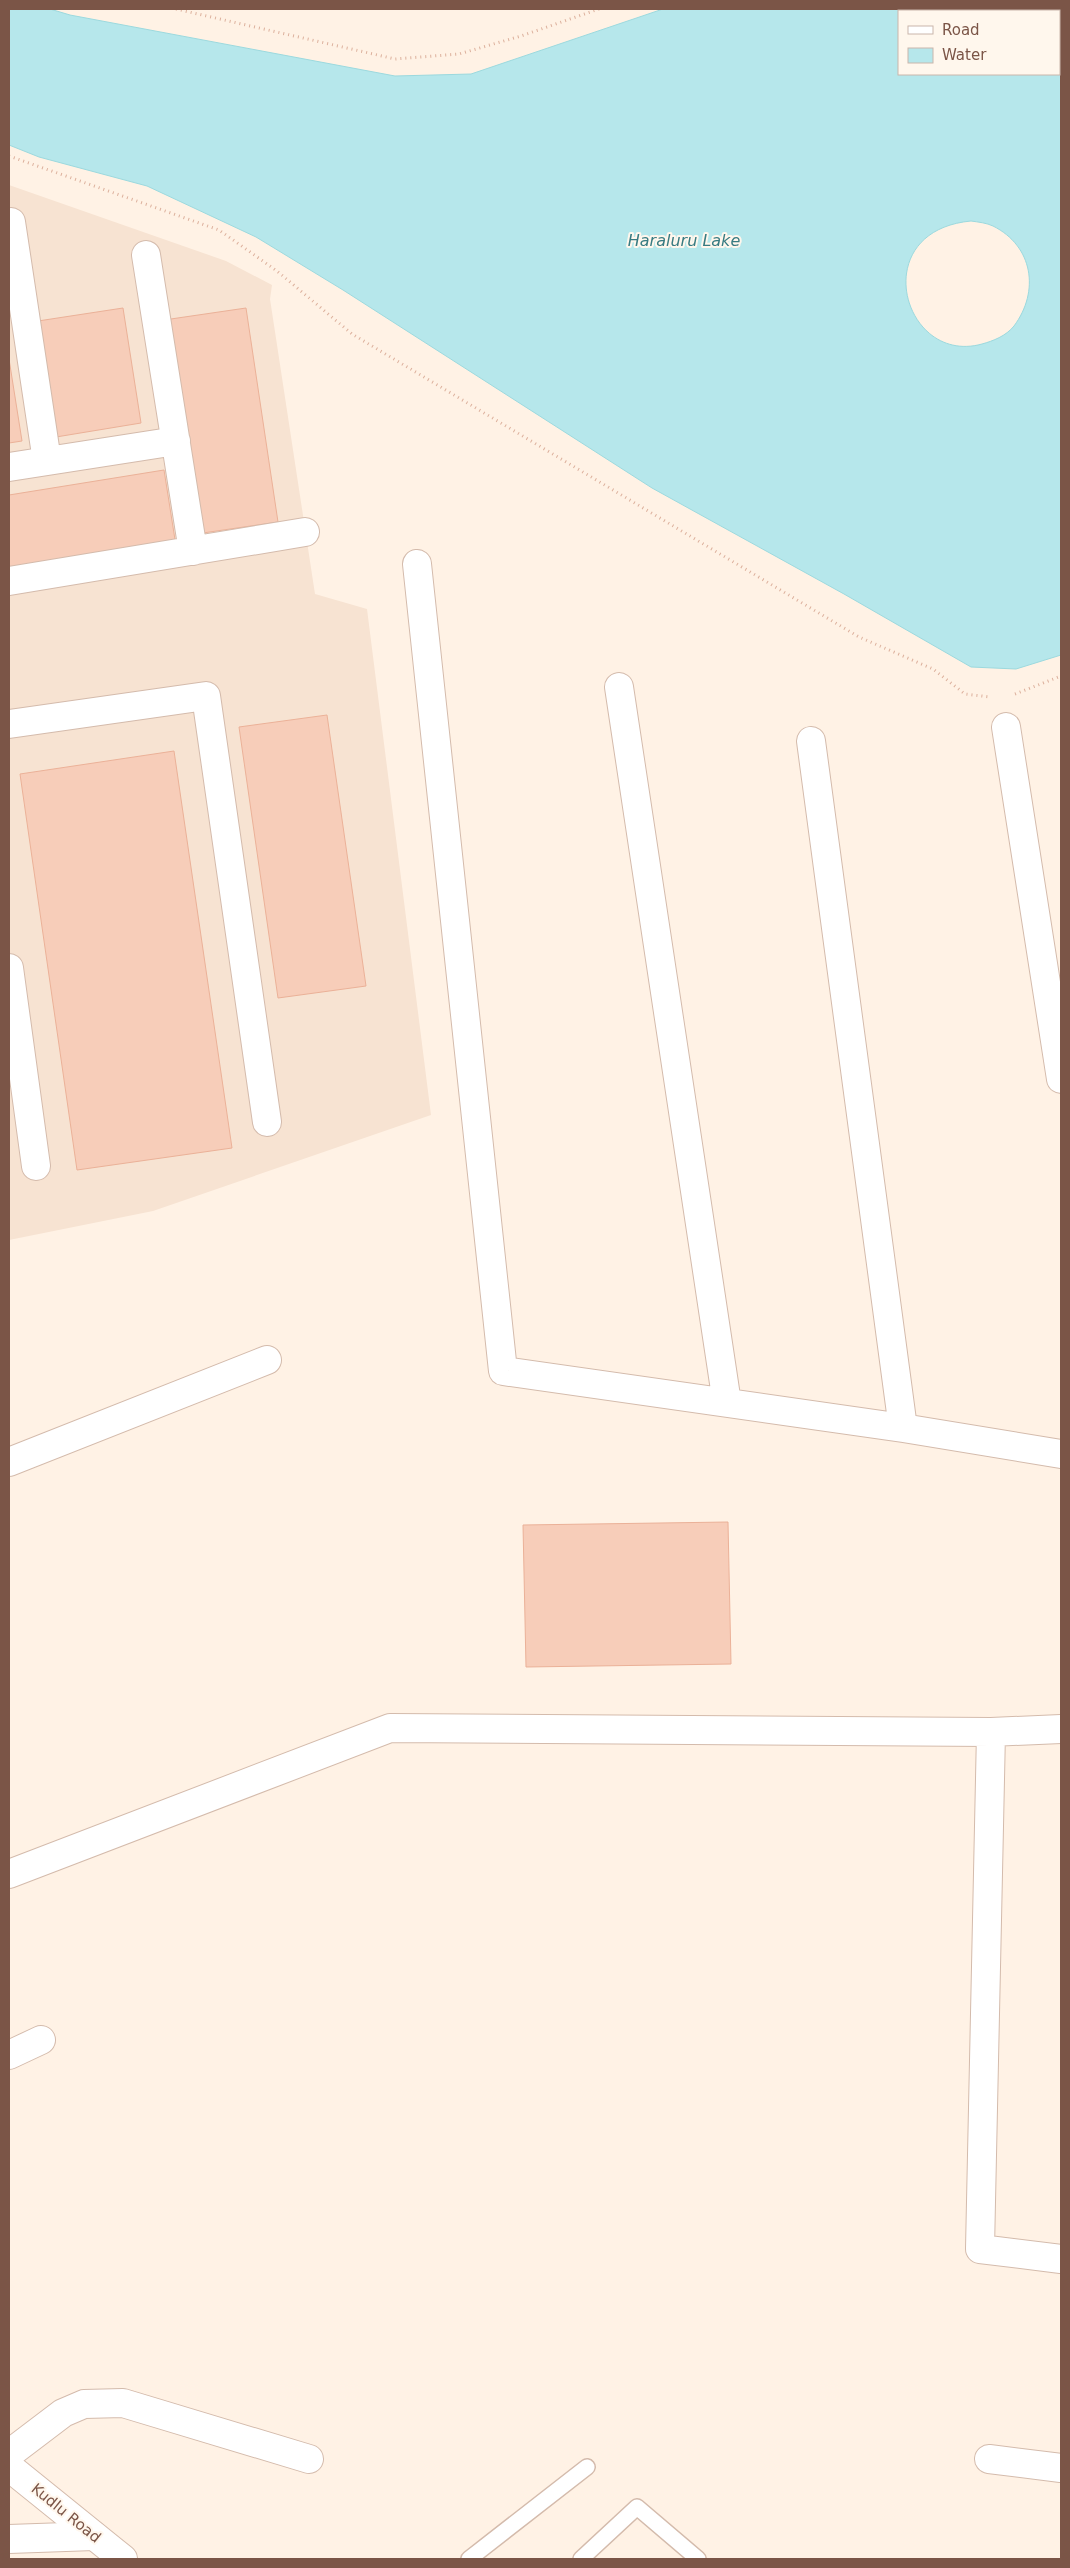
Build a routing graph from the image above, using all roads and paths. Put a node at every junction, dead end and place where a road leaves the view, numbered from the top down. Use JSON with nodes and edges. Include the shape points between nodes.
{"nodes":[{"id":1,"x":176,"y":9,"type":"edge"},
{"id":2,"x":599,"y":9,"type":"edge"},
{"id":3,"x":9,"y":156,"type":"edge"},
{"id":4,"x":11,"y":222,"type":"dead end"},
{"id":5,"x":146,"y":255,"type":"dead end"},
{"id":6,"x":176,"y":441,"type":"junction"},
{"id":7,"x":47,"y":461,"type":"junction"},
{"id":8,"x":9,"y":467,"type":"edge"},
{"id":9,"x":305,"y":532,"type":"dead end"},
{"id":10,"x":193,"y":551,"type":"junction"},
{"id":11,"x":417,"y":564,"type":"dead end"},
{"id":12,"x":9,"y":581,"type":"edge"},
{"id":13,"x":1061,"y":676,"type":"edge"},
{"id":14,"x":619,"y":687,"type":"dead end"},
{"id":15,"x":1011,"y":696,"type":"dead end"},
{"id":16,"x":993,"y":698,"type":"dead end"},
{"id":17,"x":9,"y":724,"type":"edge"},
{"id":18,"x":1006,"y":727,"type":"dead end"},
{"id":19,"x":811,"y":740,"type":"dead end"},
{"id":20,"x":9,"y":968,"type":"edge"},
{"id":21,"x":1061,"y":1079,"type":"edge"},
{"id":22,"x":267,"y":1122,"type":"dead end"},
{"id":23,"x":36,"y":1166,"type":"dead end"},
{"id":24,"x":267,"y":1360,"type":"dead end"},
{"id":25,"x":727,"y":1403,"type":"junction"},
{"id":26,"x":903,"y":1428,"type":"junction"},
{"id":27,"x":1061,"y":1454,"type":"edge"},
{"id":28,"x":9,"y":1462,"type":"edge"},
{"id":29,"x":1061,"y":1729,"type":"edge"},
{"id":30,"x":992,"y":1732,"type":"junction"},
{"id":31,"x":9,"y":1874,"type":"edge"},
{"id":32,"x":41,"y":2040,"type":"dead end"},
{"id":33,"x":9,"y":2055,"type":"edge"},
{"id":34,"x":1061,"y":2259,"type":"edge"},
{"id":35,"x":9,"y":2454,"type":"edge"},
{"id":36,"x":309,"y":2459,"type":"dead end"},
{"id":37,"x":989,"y":2459,"type":"dead end"},
{"id":38,"x":9,"y":2467,"type":"edge"},
{"id":39,"x":588,"y":2467,"type":"dead end"},
{"id":40,"x":1061,"y":2468,"type":"edge"},
{"id":41,"x":94,"y":2536,"type":"junction"},
{"id":42,"x":9,"y":2539,"type":"edge"},
{"id":43,"x":123,"y":2559,"type":"edge"},
{"id":44,"x":468,"y":2559,"type":"edge"},
{"id":45,"x":581,"y":2559,"type":"edge"},
{"id":46,"x":698,"y":2559,"type":"edge"}],
"edges":[{"from":1,"to":2,"type":"path","via":[[395,59],[459,54]]},
{"from":3,"to":16,"type":"path","via":[[219,230],[278,271],[352,334],[859,636],[933,669],[965,694]]},
{"from":4,"to":7,"type":"street"},
{"from":5,"to":6,"type":"street"},
{"from":6,"to":7,"type":"street"},
{"from":6,"to":10,"type":"street"},
{"from":7,"to":8,"type":"street"},
{"from":9,"to":10,"type":"street"},
{"from":10,"to":12,"type":"street"},
{"from":11,"to":25,"type":"street","via":[[503,1371]]},
{"from":13,"to":15,"type":"path"},
{"from":14,"to":25,"type":"street"},
{"from":17,"to":22,"type":"street","via":[[206,696]]},
{"from":18,"to":21,"type":"street"},
{"from":19,"to":26,"type":"street"},
{"from":20,"to":23,"type":"street"},
{"from":24,"to":28,"type":"street"},
{"from":25,"to":26,"type":"street"},
{"from":26,"to":27,"type":"street"},
{"from":29,"to":30,"type":"street"},
{"from":30,"to":31,"type":"street","via":[[390,1728]]},
{"from":30,"to":34,"type":"street","via":[[980,2249]]},
{"from":32,"to":33,"type":"street"},
{"from":35,"to":36,"type":"street","via":[[70,2410],[84,2404],[123,2403]]},
{"from":37,"to":40,"type":"street"},
{"from":38,"to":41,"type":"street","name":"Kudlu Road"},
{"from":39,"to":44,"type":"lane"},
{"from":41,"to":42,"type":"street"},
{"from":41,"to":43,"type":"street","name":"Kudlu Road"},
{"from":45,"to":46,"type":"lane","via":[[637,2506]]}]}
